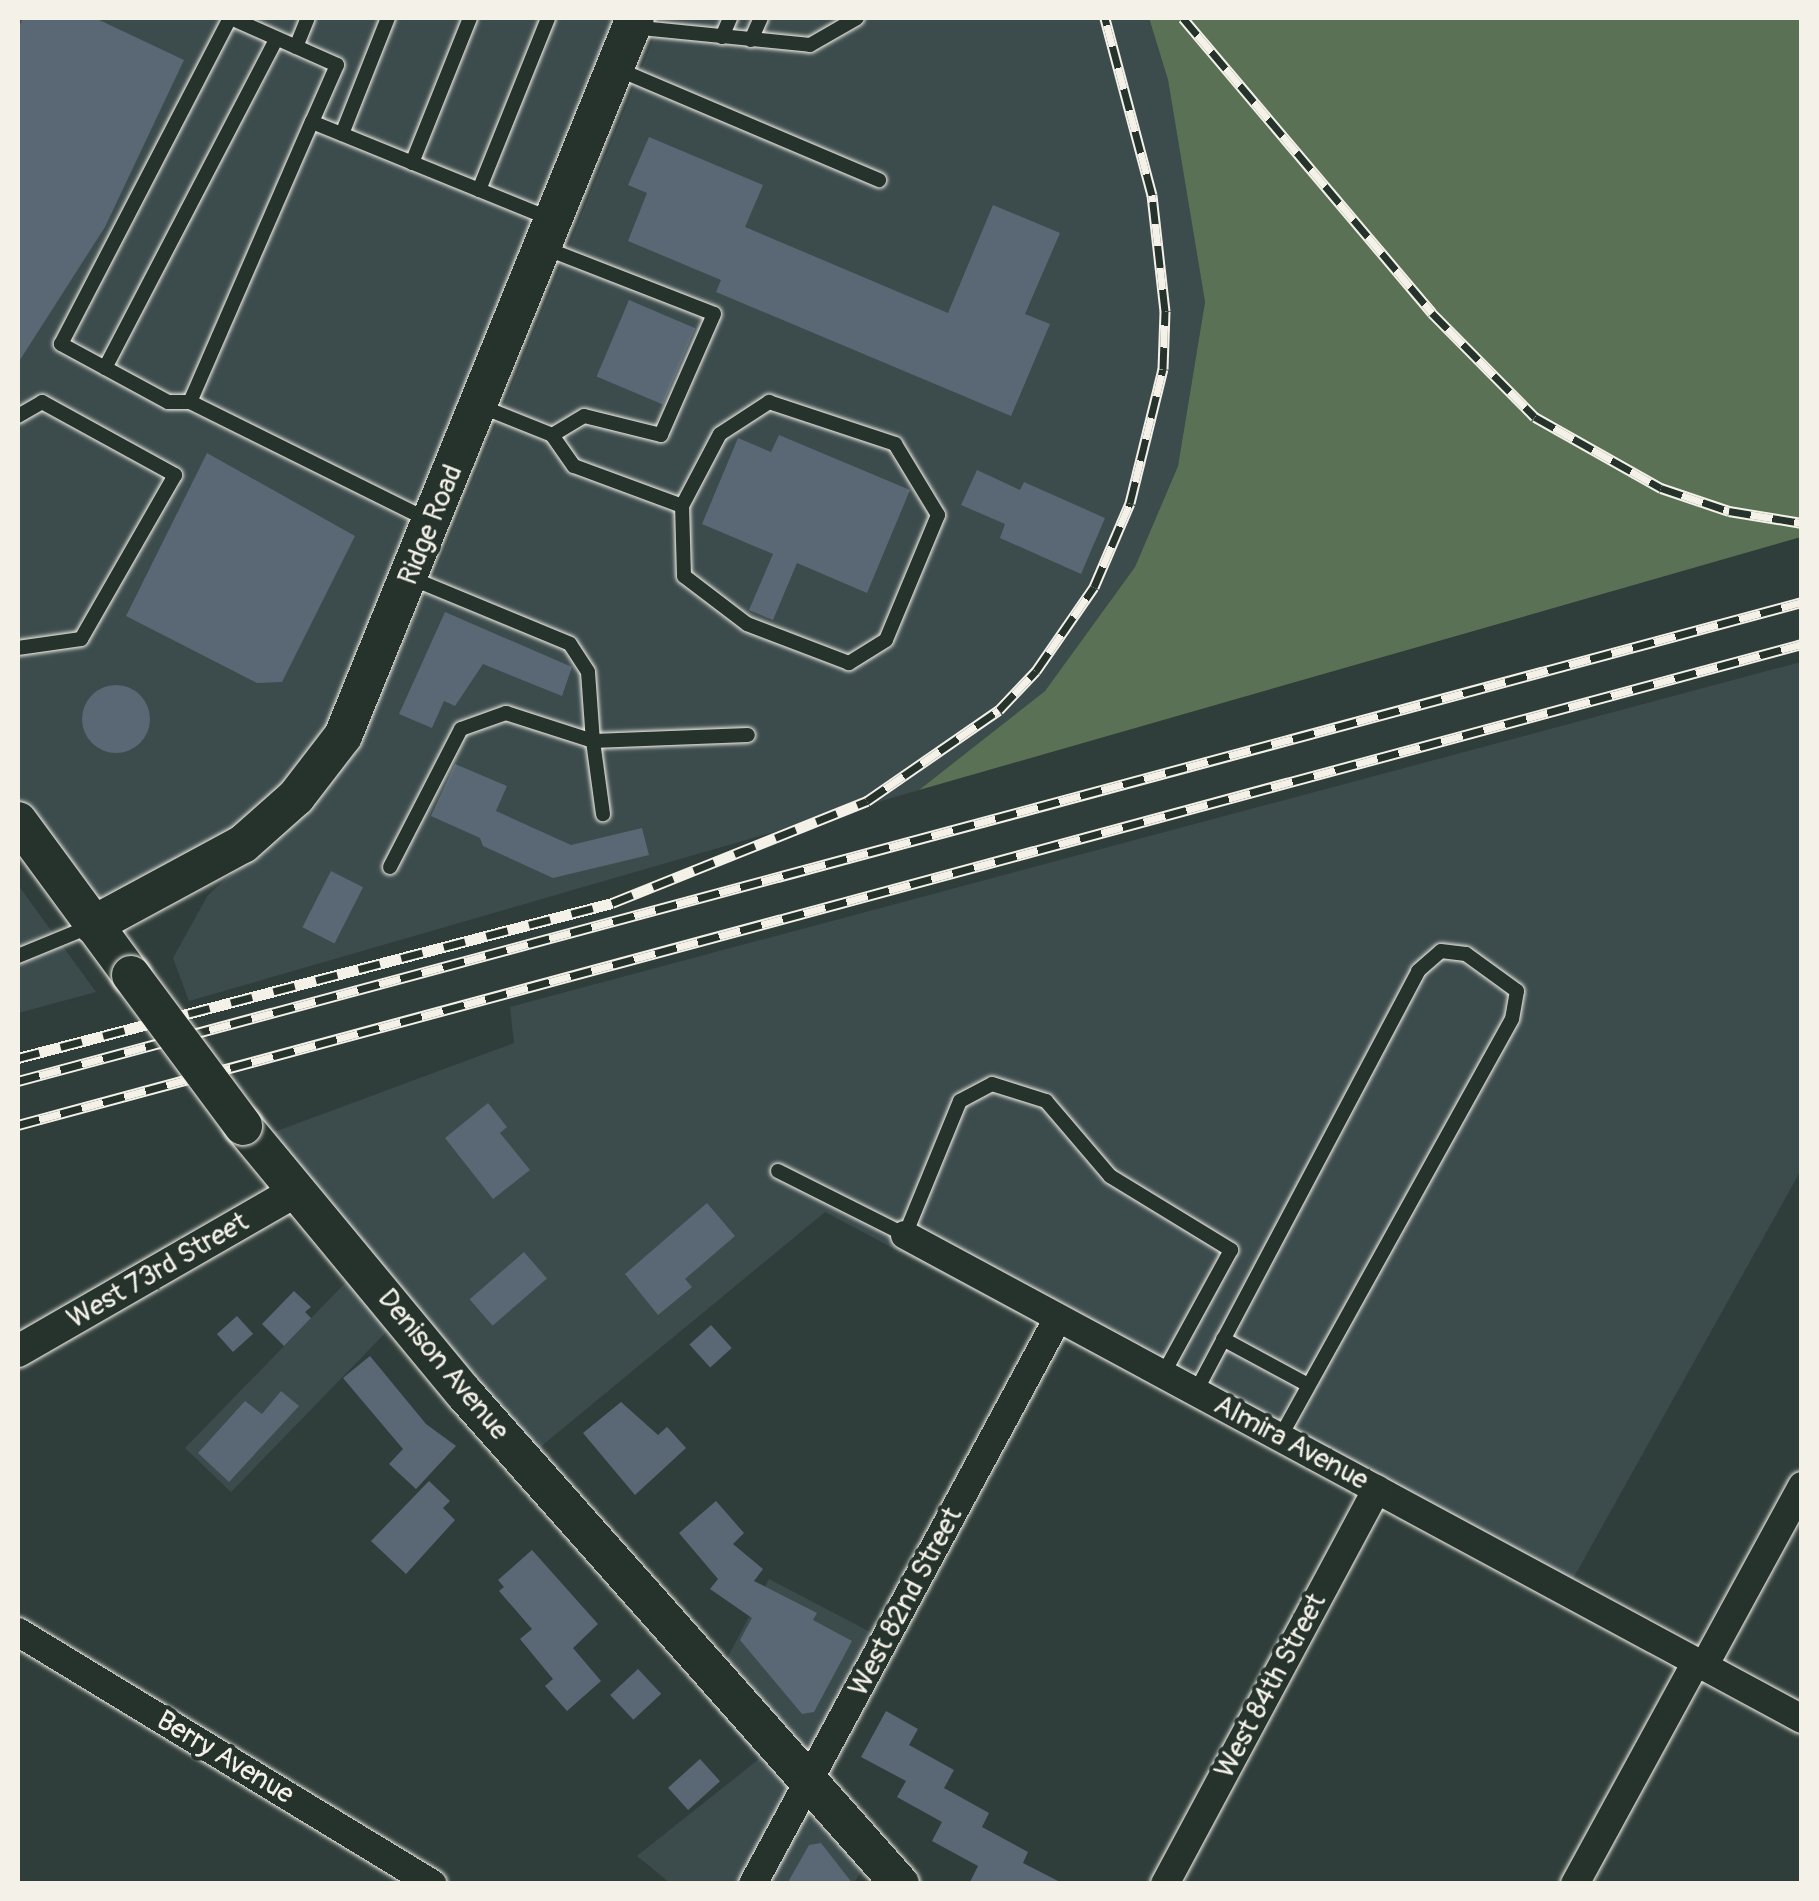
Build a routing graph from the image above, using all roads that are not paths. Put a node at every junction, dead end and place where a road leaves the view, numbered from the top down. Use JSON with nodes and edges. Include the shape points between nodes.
{"nodes":[{"id":1,"x":230,"y":18,"type":"edge"},
{"id":2,"x":308,"y":18,"type":"edge"},
{"id":3,"x":388,"y":18,"type":"edge"},
{"id":4,"x":470,"y":18,"type":"edge"},
{"id":5,"x":548,"y":18,"type":"edge"},
{"id":6,"x":691,"y":18,"type":"edge"},
{"id":7,"x":730,"y":18,"type":"edge"},
{"id":8,"x":761,"y":18,"type":"edge"},
{"id":9,"x":856,"y":18,"type":"edge"},
{"id":10,"x":633,"y":22,"type":"edge"},
{"id":11,"x":684,"y":33,"type":"junction"},
{"id":12,"x":722,"y":37,"type":"junction"},
{"id":13,"x":276,"y":39,"type":"junction"},
{"id":14,"x":751,"y":40,"type":"junction"},
{"id":15,"x":296,"y":47,"type":"junction"},
{"id":16,"x":614,"y":68,"type":"junction"},
{"id":17,"x":312,"y":122,"type":"junction"},
{"id":18,"x":342,"y":134,"type":"junction"},
{"id":19,"x":412,"y":162,"type":"junction"},
{"id":20,"x":880,"y":180,"type":"dead end"},
{"id":21,"x":479,"y":190,"type":"junction"},
{"id":22,"x":548,"y":233,"type":"junction"},
{"id":23,"x":105,"y":368,"type":"junction"},
{"id":24,"x":190,"y":402,"type":"junction"},
{"id":25,"x":480,"y":406,"type":"junction"},
{"id":26,"x":18,"y":416,"type":"edge"},
{"id":27,"x":552,"y":435,"type":"junction"},
{"id":28,"x":682,"y":506,"type":"junction"},
{"id":29,"x":433,"y":523,"type":"junction"},
{"id":30,"x":410,"y":578,"type":"junction"},
{"id":31,"x":18,"y":648,"type":"edge"},
{"id":32,"x":748,"y":735,"type":"dead end"},
{"id":33,"x":593,"y":741,"type":"junction"},
{"id":34,"x":602,"y":814,"type":"dead end"},
{"id":35,"x":18,"y":820,"type":"edge"},
{"id":36,"x":390,"y":867,"type":"dead end"},
{"id":37,"x":93,"y":924,"type":"junction"},
{"id":38,"x":18,"y":956,"type":"edge"},
{"id":39,"x":778,"y":1171,"type":"dead end"},
{"id":40,"x":298,"y":1190,"type":"junction"},
{"id":41,"x":906,"y":1235,"type":"junction"},
{"id":42,"x":1057,"y":1320,"type":"junction"},
{"id":43,"x":1224,"y":1339,"type":"junction"},
{"id":44,"x":18,"y":1351,"type":"edge"},
{"id":45,"x":1162,"y":1376,"type":"junction"},
{"id":46,"x":1308,"y":1384,"type":"junction"},
{"id":47,"x":1195,"y":1393,"type":"junction"},
{"id":48,"x":1280,"y":1438,"type":"junction"},
{"id":49,"x":1802,"y":1486,"type":"edge"},
{"id":50,"x":1377,"y":1489,"type":"junction"},
{"id":51,"x":18,"y":1632,"type":"edge"},
{"id":52,"x":1700,"y":1664,"type":"junction"},
{"id":53,"x":1802,"y":1719,"type":"edge"},
{"id":54,"x":808,"y":1784,"type":"junction"},
{"id":55,"x":432,"y":1884,"type":"edge"},
{"id":56,"x":754,"y":1884,"type":"edge"},
{"id":57,"x":900,"y":1884,"type":"edge"},
{"id":58,"x":1166,"y":1884,"type":"edge"},
{"id":59,"x":1575,"y":1884,"type":"edge"}],
"edges":[{"from":1,"to":13,"type":"lane"},
{"from":1,"to":23,"type":"lane","via":[[61,344]]},
{"from":2,"to":15,"type":"lane"},
{"from":3,"to":18,"type":"lane"},
{"from":4,"to":19,"type":"lane"},
{"from":5,"to":21,"type":"lane"},
{"from":6,"to":11,"type":"lane"},
{"from":7,"to":12,"type":"lane"},
{"from":8,"to":14,"type":"lane"},
{"from":9,"to":14,"type":"lane","via":[[810,45]]},
{"from":10,"to":11,"type":"lane"},
{"from":10,"to":16,"type":"main road","name":"Ridge Road"},
{"from":11,"to":12,"type":"lane"},
{"from":12,"to":14,"type":"lane"},
{"from":13,"to":15,"type":"lane"},
{"from":13,"to":23,"type":"lane"},
{"from":15,"to":17,"type":"lane","via":[[337,65]]},
{"from":16,"to":20,"type":"lane"},
{"from":16,"to":22,"type":"main road","name":"Ridge Road"},
{"from":17,"to":18,"type":"lane"},
{"from":17,"to":24,"type":"lane"},
{"from":18,"to":19,"type":"lane"},
{"from":19,"to":21,"type":"lane"},
{"from":21,"to":22,"type":"lane"},
{"from":22,"to":25,"type":"main road","name":"Ridge Road"},
{"from":22,"to":27,"type":"lane","via":[[714,314],[661,435],[584,416]]},
{"from":23,"to":24,"type":"lane","via":[[168,402]]},
{"from":24,"to":29,"type":"lane"},
{"from":25,"to":27,"type":"lane"},
{"from":25,"to":29,"type":"main road","name":"Ridge Road"},
{"from":26,"to":31,"type":"lane","via":[[42,402],[175,475],[81,639]]},
{"from":27,"to":28,"type":"lane","via":[[574,466]]},
{"from":28,"to":28,"type":"lane","via":[[720,434],[769,402],[895,444],[938,516],[886,640],[849,663],[747,624],[684,576]]},
{"from":29,"to":30,"type":"main road","name":"Ridge Road"},
{"from":30,"to":33,"type":"lane","via":[[570,644],[588,672]]},
{"from":30,"to":37,"type":"main road","name":"Ridge Road","via":[[344,736],[296,797],[244,844]]},
{"from":32,"to":33,"type":"lane"},
{"from":33,"to":34,"type":"lane"},
{"from":33,"to":36,"type":"lane","via":[[506,713],[461,729]]},
{"from":35,"to":37,"type":"main road","name":"Denison Avenue"},
{"from":37,"to":38,"type":"lane"},
{"from":37,"to":40,"type":"main road","name":"Denison Avenue","bridge":true},
{"from":39,"to":41,"type":"lane","name":"Almira Avenue"},
{"from":40,"to":44,"type":"street","name":"West 73rd Street"},
{"from":40,"to":54,"type":"main road","name":"Denison Avenue","via":[[464,1393]]},
{"from":41,"to":42,"type":"street","name":"Almira Avenue"},
{"from":41,"to":45,"type":"lane","via":[[960,1101],[992,1084],[1046,1101],[1110,1176],[1231,1250]]},
{"from":42,"to":45,"type":"street","name":"Almira Avenue"},
{"from":42,"to":54,"type":"street","name":"West 82nd Street"},
{"from":43,"to":46,"type":"lane"},
{"from":43,"to":46,"type":"lane","via":[[1418,971],[1441,952],[1466,954],[1497,970],[1517,991],[1512,1019]]},
{"from":43,"to":47,"type":"lane"},
{"from":45,"to":47,"type":"street","name":"Almira Avenue"},
{"from":46,"to":48,"type":"lane"},
{"from":47,"to":48,"type":"street","name":"Almira Avenue"},
{"from":48,"to":50,"type":"street","name":"Almira Avenue"},
{"from":49,"to":52,"type":"street"},
{"from":50,"to":52,"type":"street","name":"Almira Avenue"},
{"from":50,"to":58,"type":"street","name":"West 84th Street"},
{"from":51,"to":55,"type":"street","name":"Berry Avenue"},
{"from":52,"to":53,"type":"street","name":"Almira Avenue"},
{"from":52,"to":59,"type":"street"},
{"from":54,"to":56,"type":"street","name":"West 82nd Street"},
{"from":54,"to":57,"type":"main road","name":"Denison Avenue"}]}
